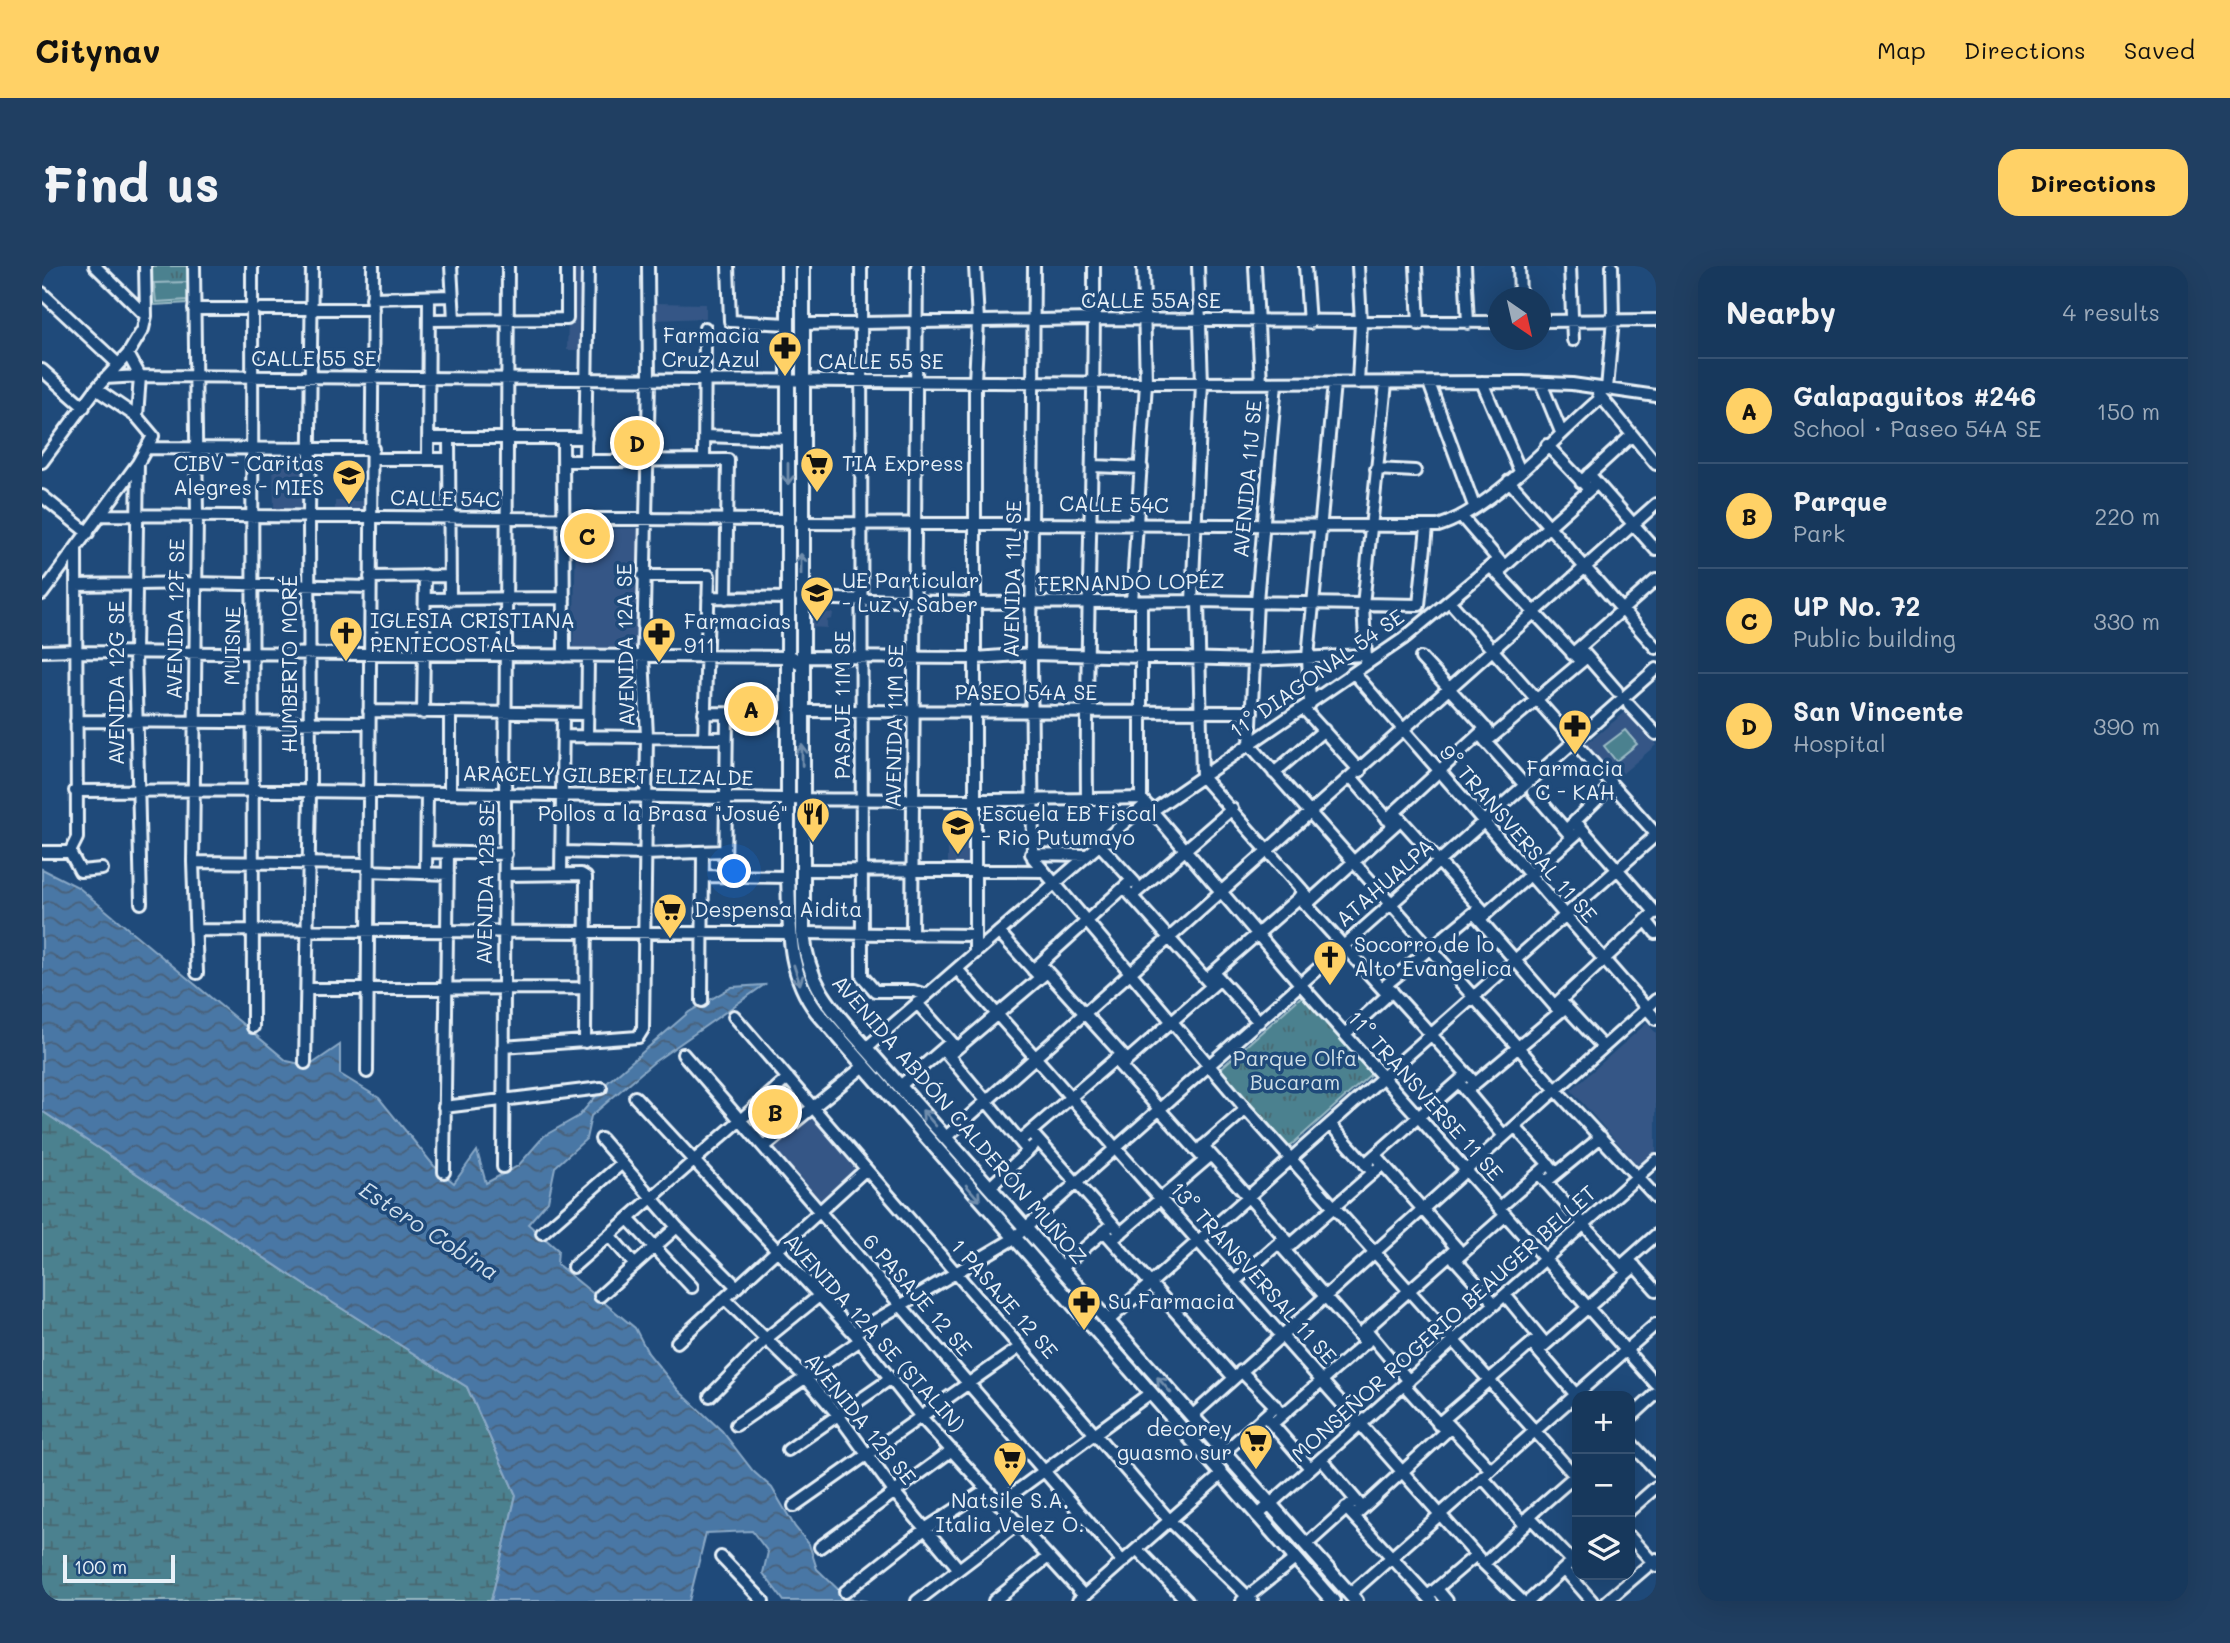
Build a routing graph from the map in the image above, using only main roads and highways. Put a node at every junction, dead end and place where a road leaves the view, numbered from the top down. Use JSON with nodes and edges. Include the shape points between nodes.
{"nodes":[{"id":1,"x":788,"y":266,"type":"edge"},
{"id":2,"x":803,"y":266,"type":"edge"},
{"id":3,"x":795,"y":521,"type":"junction"},
{"id":4,"x":796,"y":660,"type":"junction"},
{"id":5,"x":1353,"y":1598,"type":"edge"},
{"id":6,"x":1333,"y":1601,"type":"edge"}],
"edges":[{"from":1,"to":3,"type":"main road","name":"AVENIDA ABDÓN CALDERÓN MUÑOZ","one_way":true,"via":[[788,439]]},
{"from":2,"to":3,"type":"main road","name":"AVENIDA ABDÓN CALDERÓN MUÑOZ"},
{"from":3,"to":4,"type":"main road","name":"AVENIDA ABDÓN CALDERÓN MUÑOZ"},
{"from":5,"to":4,"type":"main road","name":"AVENIDA ABDÓN CALDERÓN MUÑOZ","one_way":true,"via":[[866,1048],[815,984],[803,933],[801,711]]},
{"from":4,"to":6,"type":"main road","name":"AVENIDA ABDÓN CALDERÓN MUÑOZ","one_way":true,"via":[[788,714],[788,877],[794,968],[806,996],[1013,1239]]}]}
